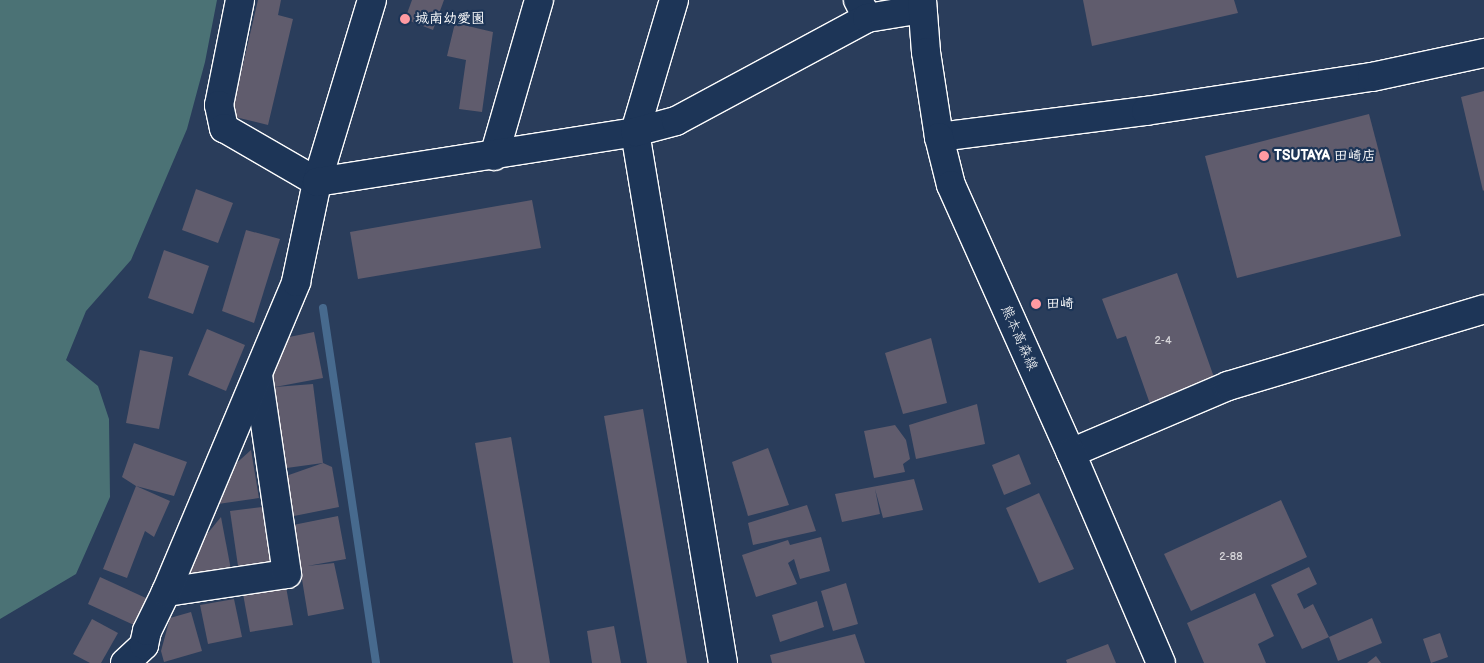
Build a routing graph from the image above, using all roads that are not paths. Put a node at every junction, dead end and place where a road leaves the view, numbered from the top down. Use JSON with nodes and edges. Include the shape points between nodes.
{"nodes":[{"id":1,"x":240,"y":0,"type":"edge"},
{"id":2,"x":372,"y":0,"type":"edge"},
{"id":3,"x":539,"y":0,"type":"edge"},
{"id":4,"x":674,"y":0,"type":"edge"},
{"id":5,"x":922,"y":4,"type":"edge"},
{"id":6,"x":862,"y":9,"type":"edge"},
{"id":7,"x":1484,"y":53,"type":"edge"},
{"id":8,"x":635,"y":132,"type":"junction"},
{"id":9,"x":938,"y":137,"type":"junction"},
{"id":10,"x":494,"y":156,"type":"junction"},
{"id":11,"x":317,"y":182,"type":"junction"},
{"id":12,"x":1484,"y":309,"type":"edge"},
{"id":13,"x":258,"y":374,"type":"junction"},
{"id":14,"x":1071,"y":453,"type":"junction"},
{"id":15,"x":166,"y":592,"type":"junction"},
{"id":16,"x":125,"y":663,"type":"edge"},
{"id":17,"x":723,"y":663,"type":"edge"},
{"id":18,"x":1161,"y":663,"type":"edge"}],
"edges":[{"from":1,"to":11,"type":"street","via":[[220,105],[224,128]]},
{"from":2,"to":11,"type":"street"},
{"from":3,"to":10,"type":"street"},
{"from":4,"to":8,"type":"street"},
{"from":5,"to":6,"type":"street"},
{"from":5,"to":9,"type":"street","name":"熊本高森線"},
{"from":6,"to":8,"type":"street","via":[[676,121]]},
{"from":7,"to":9,"type":"street","via":[[1372,77]]},
{"from":8,"to":10,"type":"street"},
{"from":8,"to":17,"type":"street"},
{"from":9,"to":14,"type":"street","name":"熊本高森線","via":[[951,186]]},
{"from":10,"to":11,"type":"street"},
{"from":11,"to":13,"type":"street","via":[[296,282]]},
{"from":12,"to":14,"type":"street","via":[[1228,386]]},
{"from":13,"to":15,"type":"street"},
{"from":13,"to":15,"type":"street","via":[[287,574]]},
{"from":14,"to":18,"type":"street","name":"熊本高森線"},
{"from":15,"to":16,"type":"street","via":[[147,631],[144,645]]}]}
